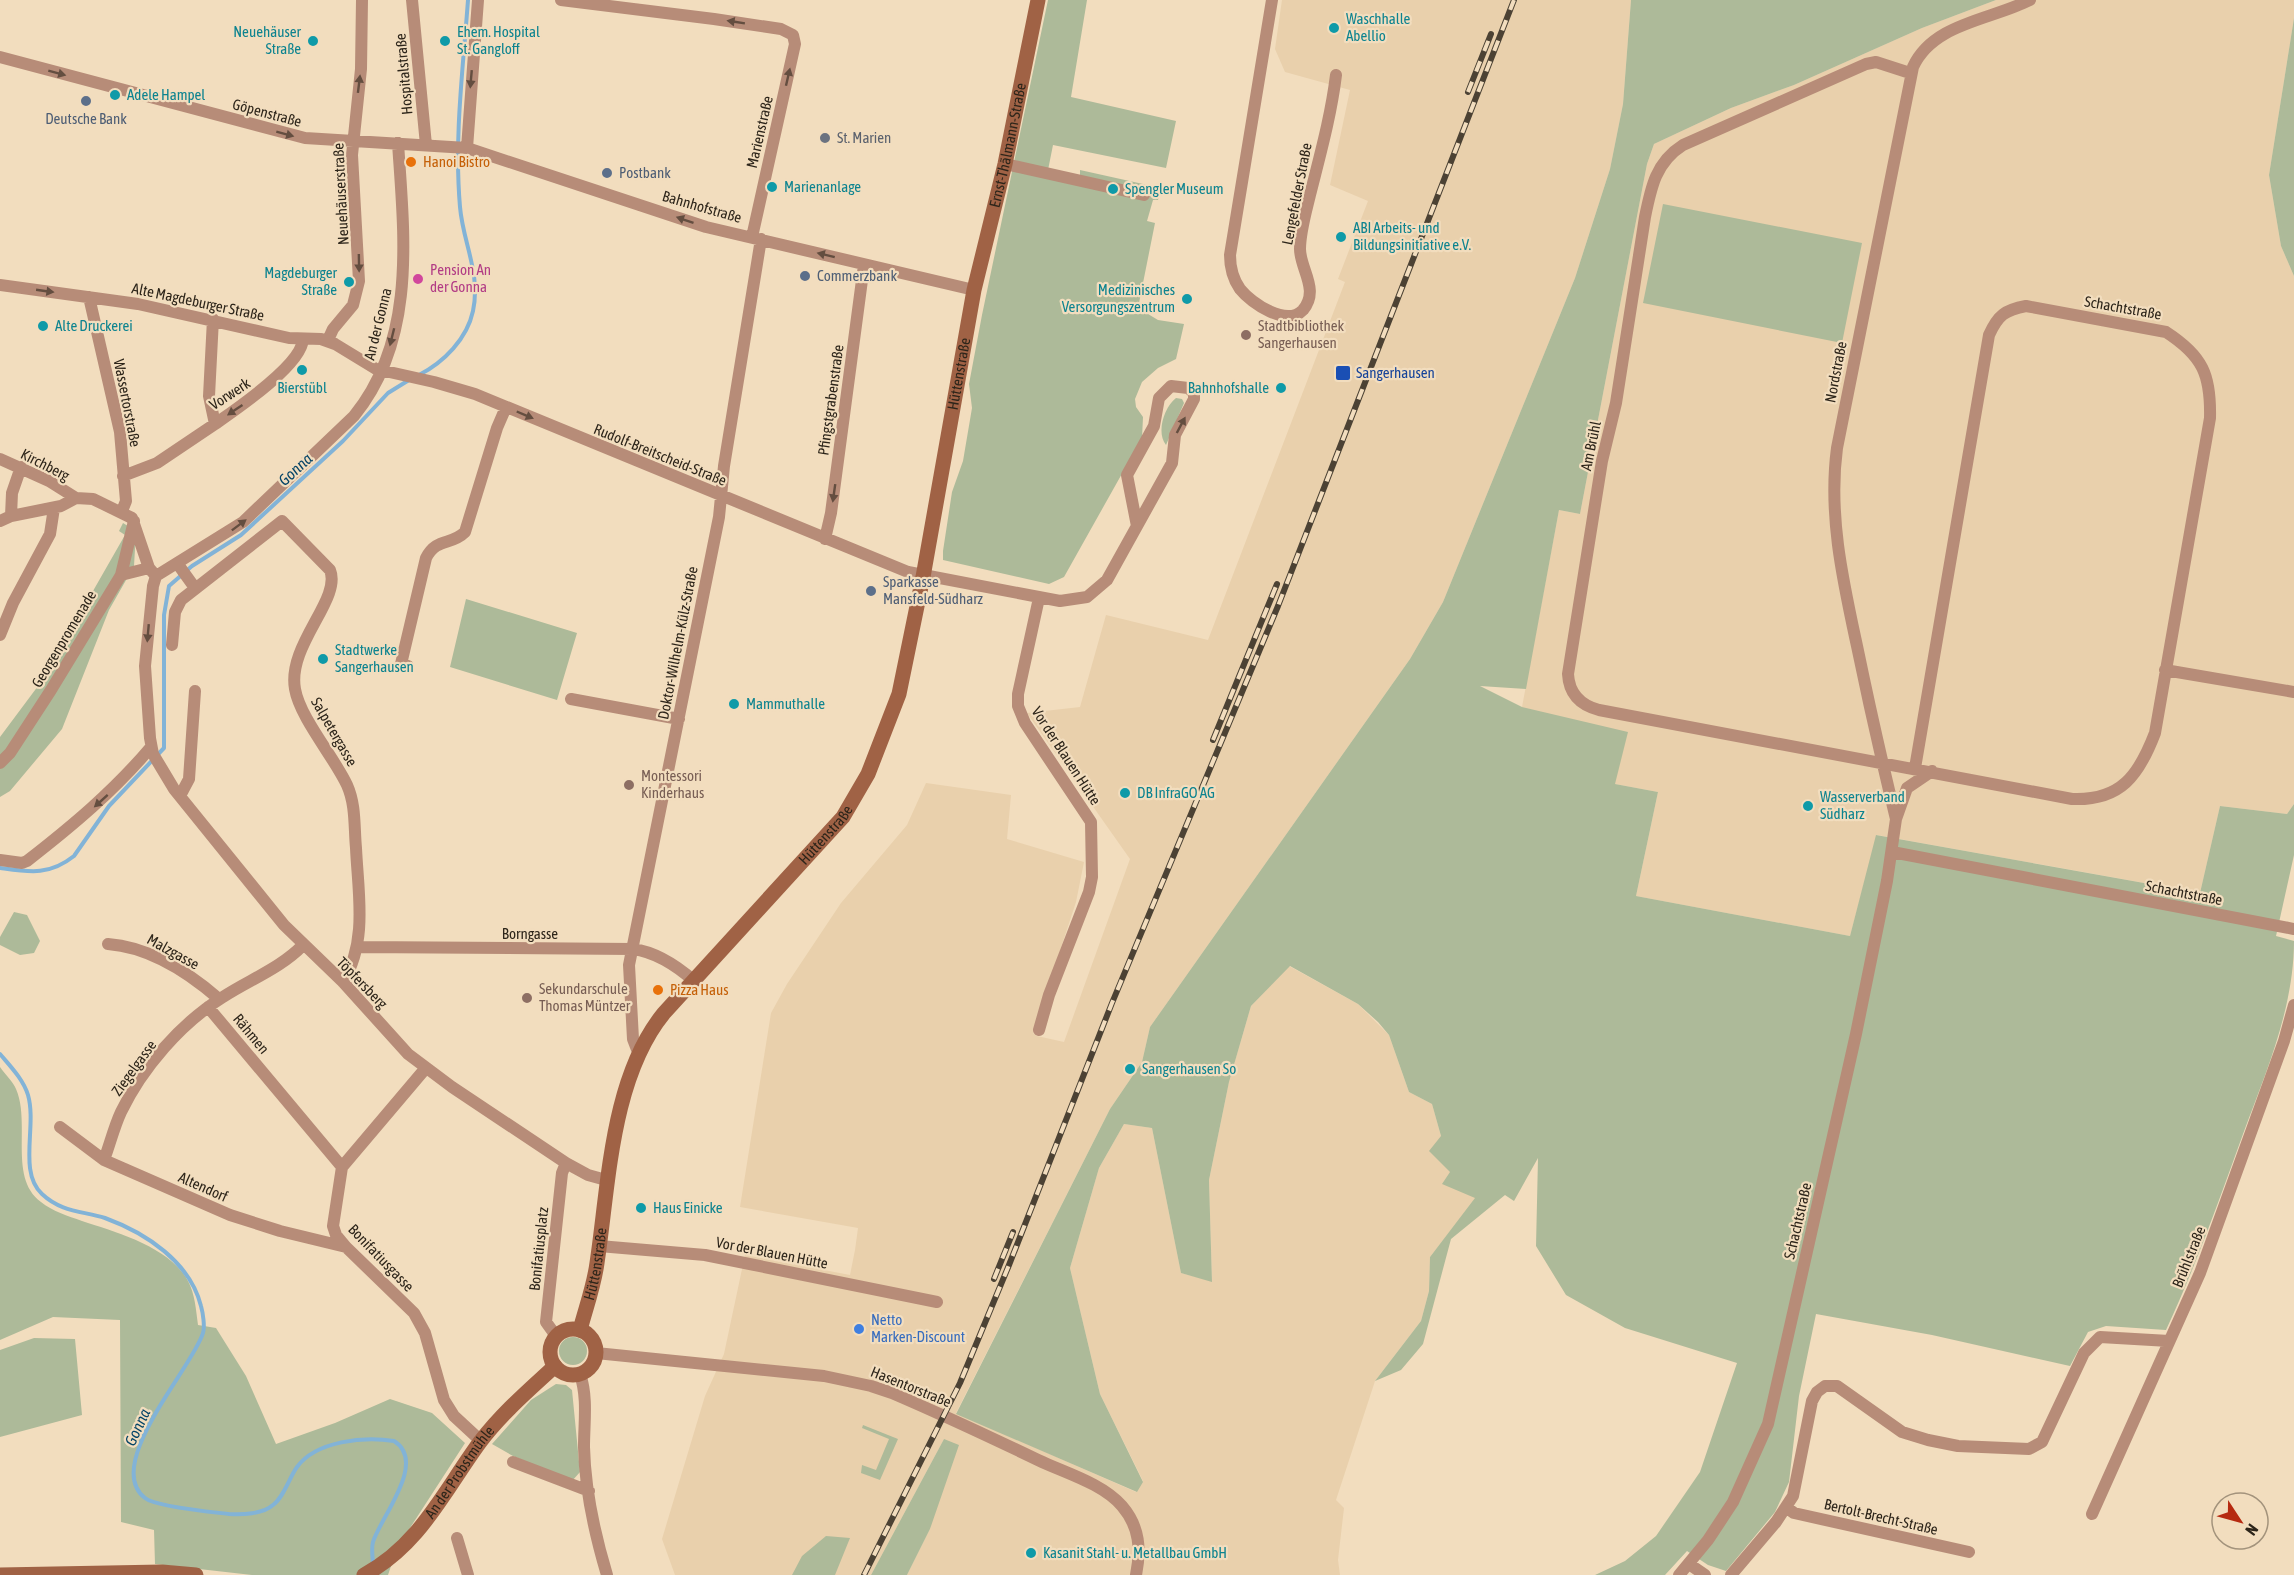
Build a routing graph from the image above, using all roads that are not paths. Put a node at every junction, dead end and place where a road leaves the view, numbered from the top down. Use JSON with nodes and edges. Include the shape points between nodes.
{"nodes":[{"id":1,"x":362,"y":0,"type":"edge"},
{"id":2,"x":412,"y":0,"type":"edge"},
{"id":3,"x":478,"y":0,"type":"edge"},
{"id":4,"x":561,"y":0,"type":"edge"},
{"id":5,"x":1038,"y":0,"type":"edge"},
{"id":6,"x":1272,"y":0,"type":"edge"},
{"id":7,"x":2030,"y":0,"type":"edge"},
{"id":8,"x":0,"y":57,"type":"edge"},
{"id":9,"x":1910,"y":73,"type":"junction"},
{"id":10,"x":1336,"y":75,"type":"dead end"},
{"id":11,"x":352,"y":142,"type":"junction"},
{"id":12,"x":398,"y":143,"type":"junction"},
{"id":13,"x":432,"y":145,"type":"junction"},
{"id":14,"x":465,"y":147,"type":"junction"},
{"id":15,"x":1005,"y":164,"type":"junction"},
{"id":16,"x":1144,"y":195,"type":"dead end"},
{"id":17,"x":756,"y":238,"type":"junction"},
{"id":18,"x":864,"y":265,"type":"junction"},
{"id":19,"x":0,"y":285,"type":"edge"},
{"id":20,"x":974,"y":290,"type":"junction"},
{"id":21,"x":89,"y":297,"type":"junction"},
{"id":22,"x":213,"y":319,"type":"junction"},
{"id":23,"x":303,"y":339,"type":"junction"},
{"id":24,"x":327,"y":340,"type":"junction"},
{"id":25,"x":382,"y":371,"type":"junction"},
{"id":26,"x":506,"y":407,"type":"junction"},
{"id":27,"x":215,"y":424,"type":"junction"},
{"id":28,"x":0,"y":459,"type":"edge"},
{"id":29,"x":21,"y":467,"type":"junction"},
{"id":30,"x":123,"y":476,"type":"junction"},
{"id":31,"x":721,"y":496,"type":"junction"},
{"id":32,"x":76,"y":498,"type":"junction"},
{"id":33,"x":54,"y":508,"type":"junction"},
{"id":34,"x":122,"y":511,"type":"junction"},
{"id":35,"x":6,"y":519,"type":"edge"},
{"id":36,"x":134,"y":522,"type":"junction"},
{"id":37,"x":1137,"y":525,"type":"junction"},
{"id":38,"x":825,"y":538,"type":"junction"},
{"id":39,"x":179,"y":566,"type":"junction"},
{"id":40,"x":153,"y":572,"type":"junction"},
{"id":41,"x":121,"y":575,"type":"junction"},
{"id":42,"x":923,"y":577,"type":"junction"},
{"id":43,"x":192,"y":585,"type":"junction"},
{"id":44,"x":1039,"y":598,"type":"junction"},
{"id":45,"x":0,"y":635,"type":"edge"},
{"id":46,"x":172,"y":645,"type":"dead end"},
{"id":47,"x":408,"y":666,"type":"dead end"},
{"id":48,"x":2165,"y":670,"type":"junction"},
{"id":49,"x":195,"y":691,"type":"dead end"},
{"id":50,"x":2294,"y":692,"type":"edge"},
{"id":51,"x":571,"y":699,"type":"dead end"},
{"id":52,"x":679,"y":719,"type":"junction"},
{"id":53,"x":152,"y":750,"type":"junction"},
{"id":54,"x":1882,"y":762,"type":"junction"},
{"id":55,"x":0,"y":763,"type":"edge"},
{"id":56,"x":1915,"y":768,"type":"junction"},
{"id":57,"x":1932,"y":771,"type":"junction"},
{"id":58,"x":180,"y":796,"type":"junction"},
{"id":59,"x":1896,"y":819,"type":"junction"},
{"id":60,"x":1892,"y":852,"type":"junction"},
{"id":61,"x":0,"y":860,"type":"edge"},
{"id":62,"x":2294,"y":929,"type":"edge"},
{"id":63,"x":108,"y":944,"type":"dead end"},
{"id":64,"x":303,"y":945,"type":"junction"},
{"id":65,"x":357,"y":947,"type":"junction"},
{"id":66,"x":633,"y":949,"type":"junction"},
{"id":67,"x":694,"y":981,"type":"junction"},
{"id":68,"x":343,"y":982,"type":"junction"},
{"id":69,"x":214,"y":1003,"type":"junction"},
{"id":70,"x":2294,"y":1005,"type":"edge"},
{"id":71,"x":1039,"y":1030,"type":"dead end"},
{"id":72,"x":638,"y":1052,"type":"junction"},
{"id":73,"x":425,"y":1069,"type":"junction"},
{"id":74,"x":60,"y":1127,"type":"dead end"},
{"id":75,"x":104,"y":1160,"type":"junction"},
{"id":76,"x":566,"y":1163,"type":"junction"},
{"id":77,"x":342,"y":1167,"type":"junction"},
{"id":78,"x":606,"y":1180,"type":"junction"},
{"id":79,"x":346,"y":1246,"type":"junction"},
{"id":80,"x":599,"y":1246,"type":"junction"},
{"id":81,"x":937,"y":1302,"type":"dead end"},
{"id":82,"x":580,"y":1330,"type":"junction"},
{"id":83,"x":556,"y":1336,"type":"junction"},
{"id":84,"x":2169,"y":1341,"type":"junction"},
{"id":85,"x":596,"y":1353,"type":"junction"},
{"id":86,"x":555,"y":1366,"type":"junction"},
{"id":87,"x":580,"y":1374,"type":"junction"},
{"id":88,"x":481,"y":1441,"type":"junction"},
{"id":89,"x":513,"y":1462,"type":"dead end"},
{"id":90,"x":589,"y":1491,"type":"junction"},
{"id":91,"x":1787,"y":1508,"type":"junction"},
{"id":92,"x":2092,"y":1514,"type":"dead end"},
{"id":93,"x":457,"y":1538,"type":"dead end"},
{"id":94,"x":1969,"y":1552,"type":"dead end"},
{"id":95,"x":1689,"y":1564,"type":"junction"},
{"id":96,"x":365,"y":1574,"type":"edge"},
{"id":97,"x":0,"y":1575,"type":"edge"},
{"id":98,"x":196,"y":1575,"type":"edge"},
{"id":99,"x":468,"y":1575,"type":"edge"},
{"id":100,"x":608,"y":1575,"type":"edge"},
{"id":101,"x":1136,"y":1575,"type":"edge"},
{"id":102,"x":1679,"y":1575,"type":"edge"},
{"id":103,"x":1705,"y":1575,"type":"edge"},
{"id":104,"x":1731,"y":1575,"type":"edge"}],
"edges":[{"from":11,"to":1,"type":"street","name":"Neuehäuserstraße","one_way":true,"via":[[361,69]]},
{"from":2,"to":13,"type":"street","name":"Hospitalstraße"},
{"from":3,"to":14,"type":"street","one_way":true},
{"from":17,"to":4,"type":"street","name":"Marienstraße","one_way":true,"via":[[795,44],[793,35],[714,19]]},
{"from":5,"to":15,"type":"street","name":"Ernst-Thälmann-Straße"},
{"from":6,"to":10,"type":"street","name":"Lengefelder Straße","via":[[1230,255],[1232,272],[1241,290],[1284,317],[1303,310],[1310,297],[1300,250]]},
{"from":7,"to":9,"type":"street","name":"Nordstraße","via":[[1940,37],[1919,56]]},
{"from":8,"to":11,"type":"street","name":"Göpenstraße","one_way":true,"via":[[294,136]]},
{"from":9,"to":54,"type":"street","name":"Nordstraße","via":[[1833,477],[1844,586]]},
{"from":9,"to":54,"type":"street","name":"Am Brühl","via":[[1876,62],[1866,64],[1683,145],[1659,168],[1645,217],[1568,674],[1577,698],[1595,710]]},
{"from":11,"to":12,"type":"street","name":"Göpenstraße"},
{"from":11,"to":24,"type":"street","name":"Neuehäuserstraße","one_way":true,"via":[[358,292]]},
{"from":12,"to":13,"type":"street","name":"Göpenstraße"},
{"from":12,"to":25,"type":"street","name":"An der Gonna","one_way":true,"via":[[404,279]]},
{"from":13,"to":14,"type":"street","name":"Bahnhofstraße"},
{"from":17,"to":14,"type":"street","name":"Bahnhofstraße","one_way":true,"via":[[706,227]]},
{"from":15,"to":16,"type":"street"},
{"from":15,"to":20,"type":"street","name":"Ernst-Thälmann-Straße"},
{"from":18,"to":17,"type":"street","name":"Bahnhofstraße","one_way":true},
{"from":17,"to":31,"type":"street","name":"Doktor-Wilhelm-Külz-Straße"},
{"from":18,"to":20,"type":"street","name":"Bahnhofstraße"},
{"from":18,"to":38,"type":"street","name":"Pfingstgrabenstraße","one_way":true},
{"from":19,"to":21,"type":"street","name":"Alte Magdeburger Straße","one_way":true},
{"from":20,"to":42,"type":"street","name":"Hüttenstraße"},
{"from":21,"to":22,"type":"street","name":"Alte Magdeburger Straße"},
{"from":21,"to":30,"type":"street","name":"Wassertorstraße","via":[[120,432]]},
{"from":22,"to":23,"type":"street","name":"Alte Magdeburger Straße"},
{"from":22,"to":27,"type":"street","name":"Vorwerk","via":[[209,396]]},
{"from":23,"to":24,"type":"street","name":"Alte Magdeburger Straße"},
{"from":23,"to":27,"type":"street","name":"Vorwerk","one_way":true,"via":[[300,349],[267,386]]},
{"from":24,"to":25,"type":"street","name":"Alte Magdeburger Straße"},
{"from":25,"to":26,"type":"street","name":"Rudolf-Breitscheid-Straße","via":[[431,381]]},
{"from":39,"to":25,"type":"street","name":"An der Gonna","one_way":true,"via":[[265,503],[354,416]]},
{"from":26,"to":31,"type":"street","name":"Rudolf-Breitscheid-Straße","one_way":true},
{"from":26,"to":47,"type":"street","via":[[465,532],[435,545],[426,558],[402,664]]},
{"from":27,"to":30,"type":"street","via":[[157,464]]},
{"from":28,"to":29,"type":"street","name":"Kirchberg"},
{"from":29,"to":32,"type":"street","name":"Kirchberg"},
{"from":29,"to":35,"type":"street"},
{"from":30,"to":34,"type":"street","name":"Wassertorstraße","via":[[126,501]]},
{"from":31,"to":38,"type":"street","name":"Rudolf-Breitscheid-Straße"},
{"from":31,"to":52,"type":"street","name":"Doktor-Wilhelm-Külz-Straße"},
{"from":32,"to":33,"type":"street"},
{"from":32,"to":34,"type":"street","via":[[93,499]]},
{"from":33,"to":35,"type":"street"},
{"from":33,"to":45,"type":"street","via":[[51,534]]},
{"from":34,"to":36,"type":"street"},
{"from":36,"to":40,"type":"street"},
{"from":36,"to":41,"type":"street","name":"Georgenpromenade"},
{"from":37,"to":37,"type":"street","name":"Rudolf-Breitscheid-Straße","one_way":true,"via":[[1173,460],[1175,435],[1194,399],[1193,392],[1185,387],[1171,386],[1160,396],[1154,426],[1127,475]]},
{"from":37,"to":44,"type":"street","name":"Rudolf-Breitscheid-Straße","via":[[1107,580],[1096,592],[1079,600]]},
{"from":38,"to":42,"type":"street","name":"Rudolf-Breitscheid-Straße"},
{"from":39,"to":40,"type":"street","name":"An der Gonna"},
{"from":39,"to":43,"type":"street"},
{"from":40,"to":41,"type":"street","name":"An der Gonna"},
{"from":40,"to":53,"type":"street","one_way":true,"via":[[145,666]]},
{"from":41,"to":55,"type":"street","name":"Georgenpromenade","via":[[51,690]]},
{"from":42,"to":44,"type":"street","name":"Rudolf-Breitscheid-Straße"},
{"from":42,"to":67,"type":"street","name":"Hüttenstraße","via":[[891,722],[856,797],[808,858]]},
{"from":43,"to":46,"type":"street","via":[[175,612]]},
{"from":43,"to":65,"type":"street","name":"Salpetergasse","via":[[282,521],[330,570],[333,577],[329,595],[297,656],[294,687],[350,794],[360,892]]},
{"from":44,"to":71,"type":"street","name":"Vor der Blauen Hütte","via":[[1018,706],[1091,822],[1092,870],[1086,900]]},
{"from":48,"to":50,"type":"street"},
{"from":48,"to":56,"type":"street","name":"Schachtstraße","via":[[2210,418],[2210,396],[2200,360],[2166,332],[2026,306],[2008,309],[1997,318],[1989,335]]},
{"from":48,"to":57,"type":"street","name":"Schachtstraße","via":[[2155,733],[2145,758],[2114,793],[2092,800],[2072,799]]},
{"from":49,"to":58,"type":"street","via":[[189,779]]},
{"from":51,"to":52,"type":"street"},
{"from":52,"to":66,"type":"street","name":"Doktor-Wilhelm-Külz-Straße"},
{"from":53,"to":58,"type":"street","name":"Töpfersberg"},
{"from":53,"to":61,"type":"street","one_way":true,"via":[[85,815],[27,861]]},
{"from":54,"to":56,"type":"street","name":"Schachtstraße"},
{"from":54,"to":59,"type":"street","name":"Nordstraße"},
{"from":56,"to":57,"type":"street","name":"Schachtstraße"},
{"from":57,"to":59,"type":"street","name":"Schachtstraße","via":[[1907,788]]},
{"from":58,"to":64,"type":"street","name":"Töpfersberg"},
{"from":59,"to":60,"type":"street","name":"Schachtstraße"},
{"from":60,"to":62,"type":"street","name":"Schachtstraße"},
{"from":60,"to":95,"type":"street","name":"Schachtstraße","via":[[1856,1034],[1768,1424],[1737,1494]]},
{"from":63,"to":69,"type":"street","name":"Malzgasse","via":[[144,951],[196,982]]},
{"from":64,"to":68,"type":"street","name":"Töpfersberg"},
{"from":64,"to":69,"type":"street","name":"Rähmen"},
{"from":65,"to":66,"type":"street","name":"Borngasse"},
{"from":65,"to":68,"type":"street","name":"Salpetergasse"},
{"from":66,"to":67,"type":"street","name":"Borngasse","via":[[676,967]]},
{"from":66,"to":72,"type":"street","name":"Doktor-Wilhelm-Külz-Straße","via":[[628,975],[633,1039]]},
{"from":67,"to":72,"type":"street","name":"Hüttenstraße","via":[[658,1021]]},
{"from":68,"to":73,"type":"street","name":"Töpfersberg"},
{"from":69,"to":75,"type":"street","name":"Ziegelgasse","via":[[161,1053],[133,1090]]},
{"from":69,"to":77,"type":"street","name":"Rähmen"},
{"from":70,"to":84,"type":"street","name":"Brühlstraße","via":[[2200,1273]]},
{"from":72,"to":78,"type":"street","name":"Hüttenstraße"},
{"from":73,"to":76,"type":"street","name":"Töpfersberg"},
{"from":73,"to":77,"type":"street"},
{"from":74,"to":75,"type":"street","name":"Altendorf"},
{"from":75,"to":79,"type":"street","name":"Altendorf","via":[[230,1215]]},
{"from":76,"to":78,"type":"street","name":"Töpfersberg"},
{"from":76,"to":83,"type":"street","name":"Bonifatiusplatz","via":[[546,1322]]},
{"from":77,"to":79,"type":"street","name":"Bonifatiusgasse","via":[[333,1226]]},
{"from":78,"to":80,"type":"street","name":"Hüttenstraße"},
{"from":79,"to":88,"type":"street","name":"Bonifatiusgasse","via":[[414,1313],[425,1334],[444,1400],[454,1416]]},
{"from":80,"to":81,"type":"street","name":"Vor der Blauen Hütte","via":[[705,1255]]},
{"from":80,"to":82,"type":"street","name":"Hüttenstraße"},
{"from":82,"to":83,"type":"street","via":[[567,1329]]},
{"from":82,"to":85,"type":"street","via":[[592,1339]]},
{"from":83,"to":86,"type":"street","via":[[550,1352]]},
{"from":84,"to":91,"type":"street","via":[[2100,1337],[2084,1353],[2042,1442],[2030,1449],[1958,1446],[1902,1432],[1837,1386],[1825,1386],[1812,1401],[1799,1478]]},
{"from":84,"to":92,"type":"street","name":"Brühlstraße"},
{"from":85,"to":87,"type":"street","via":[[591,1366]]},
{"from":85,"to":101,"type":"street","name":"Hasentorstraße","via":[[838,1378],[912,1402],[1113,1498],[1130,1518],[1138,1537]]},
{"from":86,"to":87,"type":"street","via":[[564,1373]]},
{"from":86,"to":88,"type":"street","name":"An der Probstmühle"},
{"from":87,"to":90,"type":"street","via":[[585,1394],[584,1449]]},
{"from":88,"to":96,"type":"street","name":"An der Probstmühle","via":[[423,1526],[388,1560]]},
{"from":89,"to":90,"type":"street"},
{"from":90,"to":100,"type":"street"},
{"from":91,"to":94,"type":"street","name":"Bertolt-Brecht-Straße","via":[[1794,1513]]},
{"from":91,"to":104,"type":"street"},
{"from":93,"to":99,"type":"street"},
{"from":95,"to":102,"type":"street","name":"Schachtstraße"},
{"from":95,"to":103,"type":"street"},
{"from":97,"to":98,"type":"street"}]}
